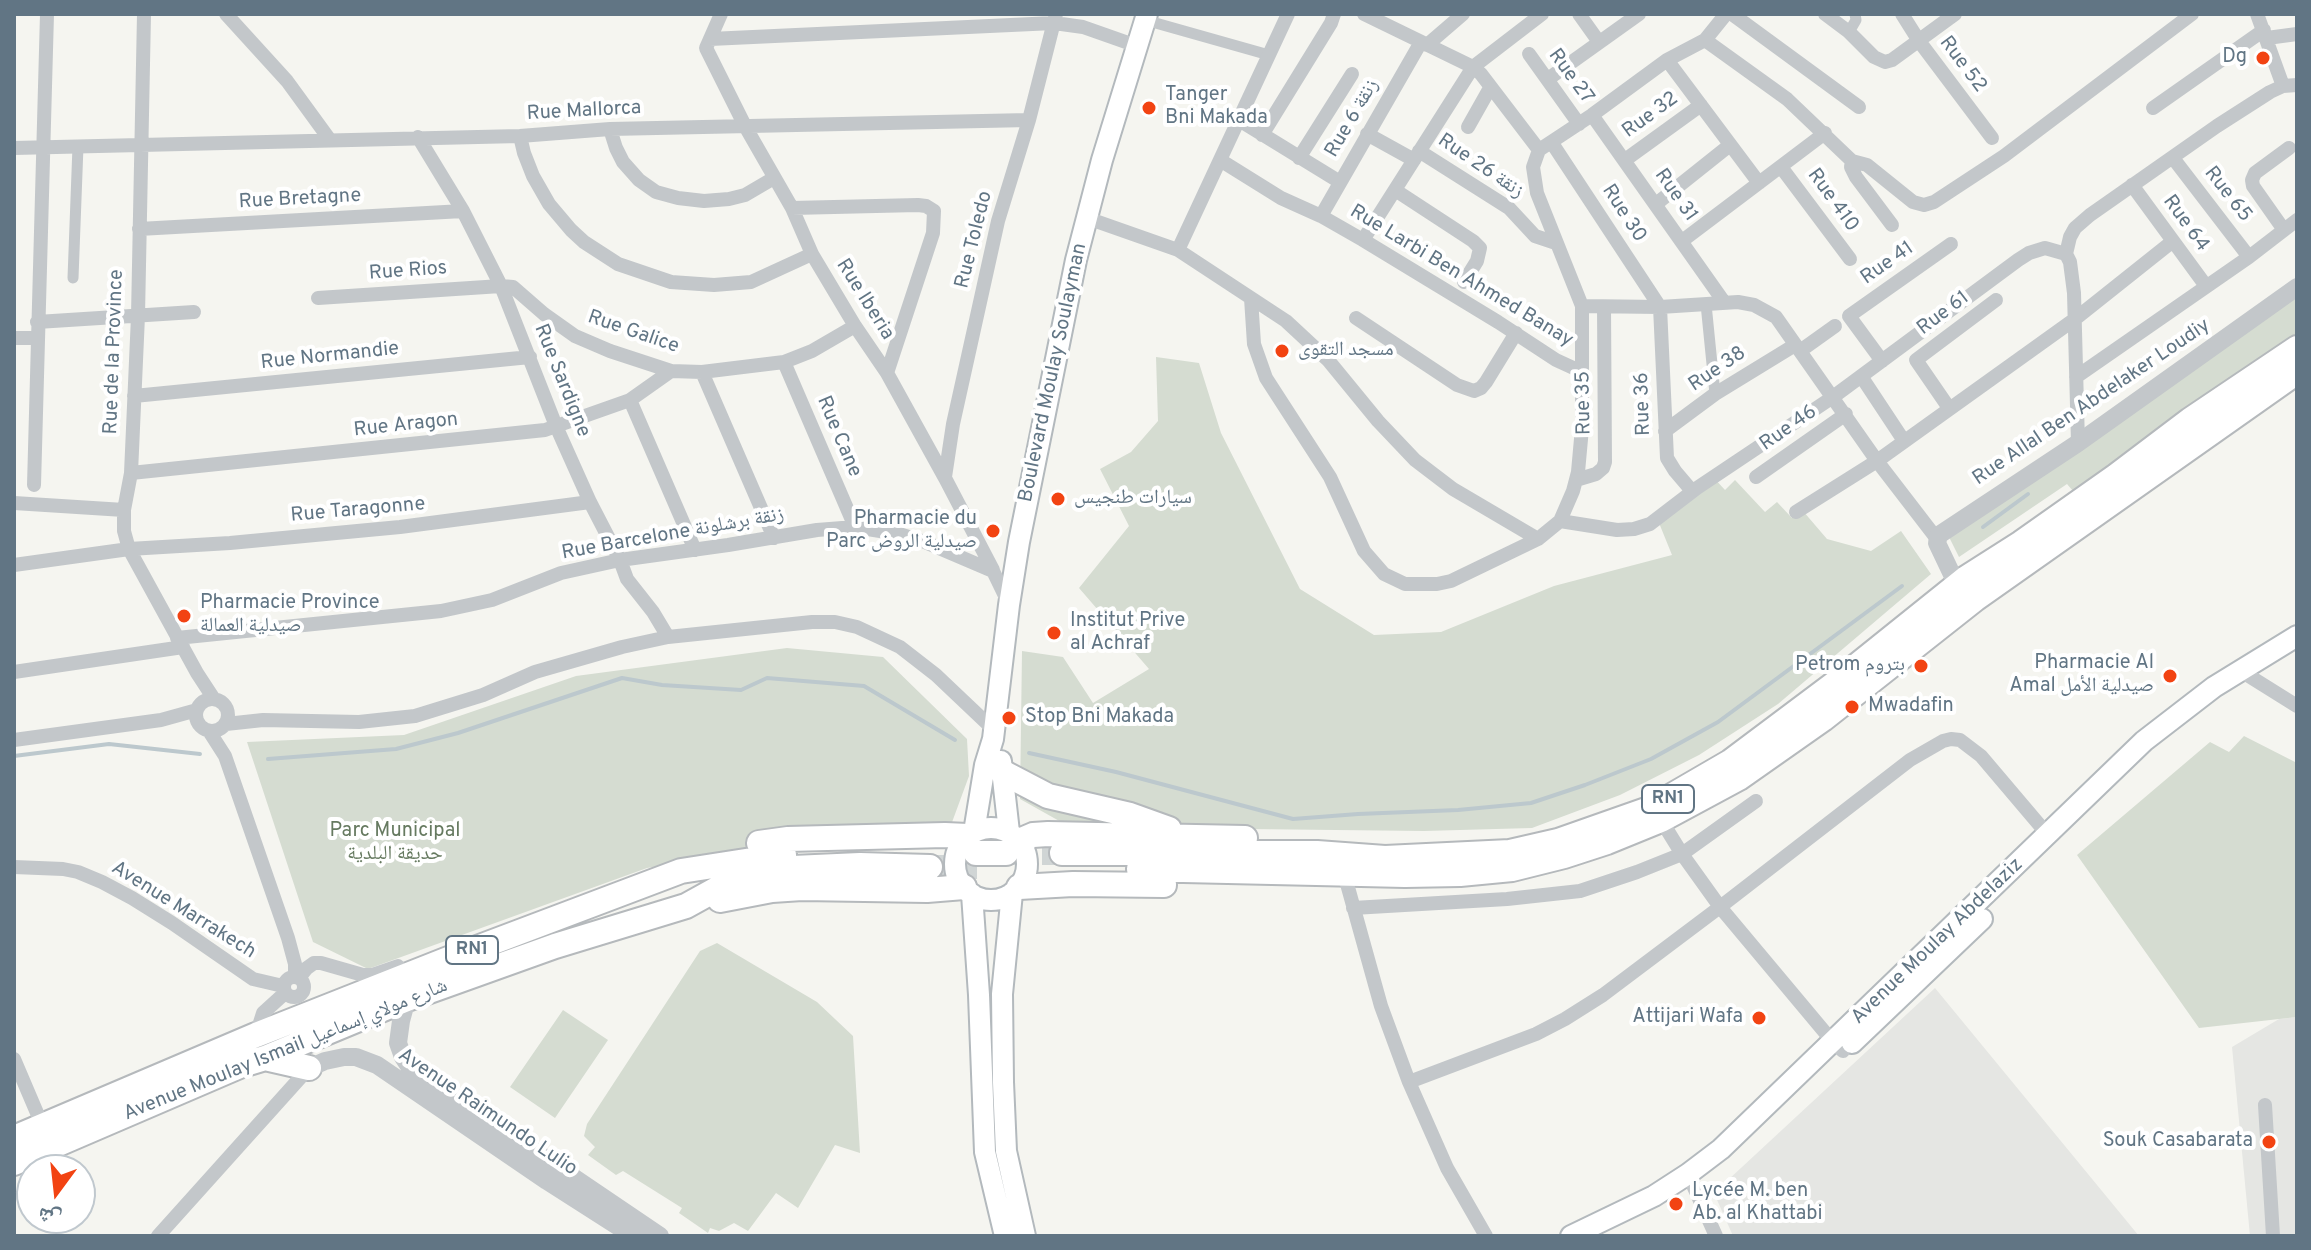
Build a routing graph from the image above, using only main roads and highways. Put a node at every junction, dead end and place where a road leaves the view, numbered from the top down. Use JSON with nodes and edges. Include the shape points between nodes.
{"nodes":[{"id":1,"x":1146,"y":17,"type":"edge"},
{"id":2,"x":2297,"y":348,"type":"edge"},
{"id":3,"x":2297,"y":372,"type":"edge"},
{"id":4,"x":2297,"y":636,"type":"edge"},
{"id":5,"x":2297,"y":647,"type":"edge"},
{"id":6,"x":2246,"y":672,"type":"junction"},
{"id":7,"x":993,"y":735,"type":"junction"},
{"id":8,"x":1002,"y":772,"type":"junction"},
{"id":9,"x":1186,"y":836,"type":"junction"},
{"id":10,"x":1061,"y":860,"type":"tunnel mouth"},
{"id":11,"x":972,"y":862,"type":"junction"},
{"id":12,"x":1012,"y":862,"type":"junction"},
{"id":13,"x":1316,"y":863,"type":"junction"},
{"id":14,"x":691,"y":868,"type":"junction"},
{"id":15,"x":686,"y":906,"type":"junction"},
{"id":16,"x":1838,"y":1047,"type":"junction"},
{"id":17,"x":265,"y":1058,"type":"junction"},
{"id":18,"x":309,"y":1068,"type":"road end"},
{"id":19,"x":14,"y":1138,"type":"edge"},
{"id":20,"x":14,"y":1163,"type":"edge"},
{"id":21,"x":1691,"y":1180,"type":"junction"},
{"id":22,"x":1005,"y":1236,"type":"edge"},
{"id":23,"x":1025,"y":1236,"type":"edge"},
{"id":24,"x":1571,"y":1236,"type":"edge"},
{"id":25,"x":1599,"y":1236,"type":"edge"}],
"edges":[{"from":1,"to":7,"type":"main road","name":"Boulevard Moulay Soulayman","via":[[1087,218],[1025,510]]},
{"from":2,"to":13,"type":"highway","number":"RN1","via":[[2021,543],[1957,576],[1834,684],[1730,762],[1649,809],[1510,852]]},
{"from":3,"to":13,"type":"highway","number":"RN1","via":[[1975,599],[1823,719],[1739,778],[1661,820],[1607,842],[1512,869],[1344,873]]},
{"from":4,"to":6,"type":"main road","name":"Avenue Moulay Abdelaziz"},
{"from":5,"to":6,"type":"main road","name":"Avenue Moulay Abdelaziz"},
{"from":6,"to":16,"type":"main road","name":"Avenue Moulay Abdelaziz","via":[[2160,741],[2034,868]]},
{"from":6,"to":16,"type":"main road","name":"Avenue Moulay Abdelaziz","via":[[2214,687],[2163,724]]},
{"from":7,"to":8,"type":"main road","name":"Boulevard Moulay Soulayman"},
{"from":7,"to":11,"type":"main road","name":"Boulevard Moulay Soulayman"},
{"from":8,"to":9,"type":"highway","via":[[1048,796],[1130,815]]},
{"from":8,"to":12,"type":"main road","name":"Boulevard Moulay Soulayman"},
{"from":9,"to":12,"type":"highway","via":[[1033,835]]},
{"from":9,"to":13,"type":"highway","via":[[1267,839]]},
{"from":10,"to":13,"type":"highway","number":"RN1"},
{"from":11,"to":12,"type":"highway"},
{"from":11,"to":12,"type":"main road","via":[[985,899],[999,899]]},
{"from":11,"to":14,"type":"highway","via":[[945,835],[788,839],[726,850]]},
{"from":11,"to":15,"type":"highway","via":[[927,890],[802,888]]},
{"from":11,"to":22,"type":"main road","name":"Boulevard Moulay Soulayman","via":[[985,1152]]},
{"from":12,"to":13,"type":"highway","via":[[1073,884],[1255,886],[1288,882]]},
{"from":12,"to":23,"type":"main road","name":"Boulevard Moulay Soulayman","via":[[1002,994],[1003,1082],[1006,1151]]},
{"from":14,"to":15,"type":"highway","name":"Avenue Moulay Ismail شارع مولاي إسماعيل","number":"RN1","via":[[832,850],[889,850],[930,860],[777,870],[724,885]]},
{"from":14,"to":19,"type":"highway","name":"Avenue Moulay Ismail شارع مولاي إسماعيل","number":"RN1","via":[[256,1035]]},
{"from":15,"to":17,"type":"highway","name":"Avenue Moulay Ismail شارع مولاي إسماعيل","number":"RN1","via":[[407,999]]},
{"from":16,"to":21,"type":"main road","name":"Avenue Moulay Abdelaziz"},
{"from":17,"to":18,"type":"highway"},
{"from":17,"to":20,"type":"highway","name":"Avenue Moulay Ismail شارع مولاي إسماعيل","number":"RN1"},
{"from":21,"to":24,"type":"main road","name":"Avenue Moulay Abdelaziz"},
{"from":21,"to":25,"type":"main road","name":"Avenue Moulay Abdelaziz","via":[[1635,1221]]}]}
